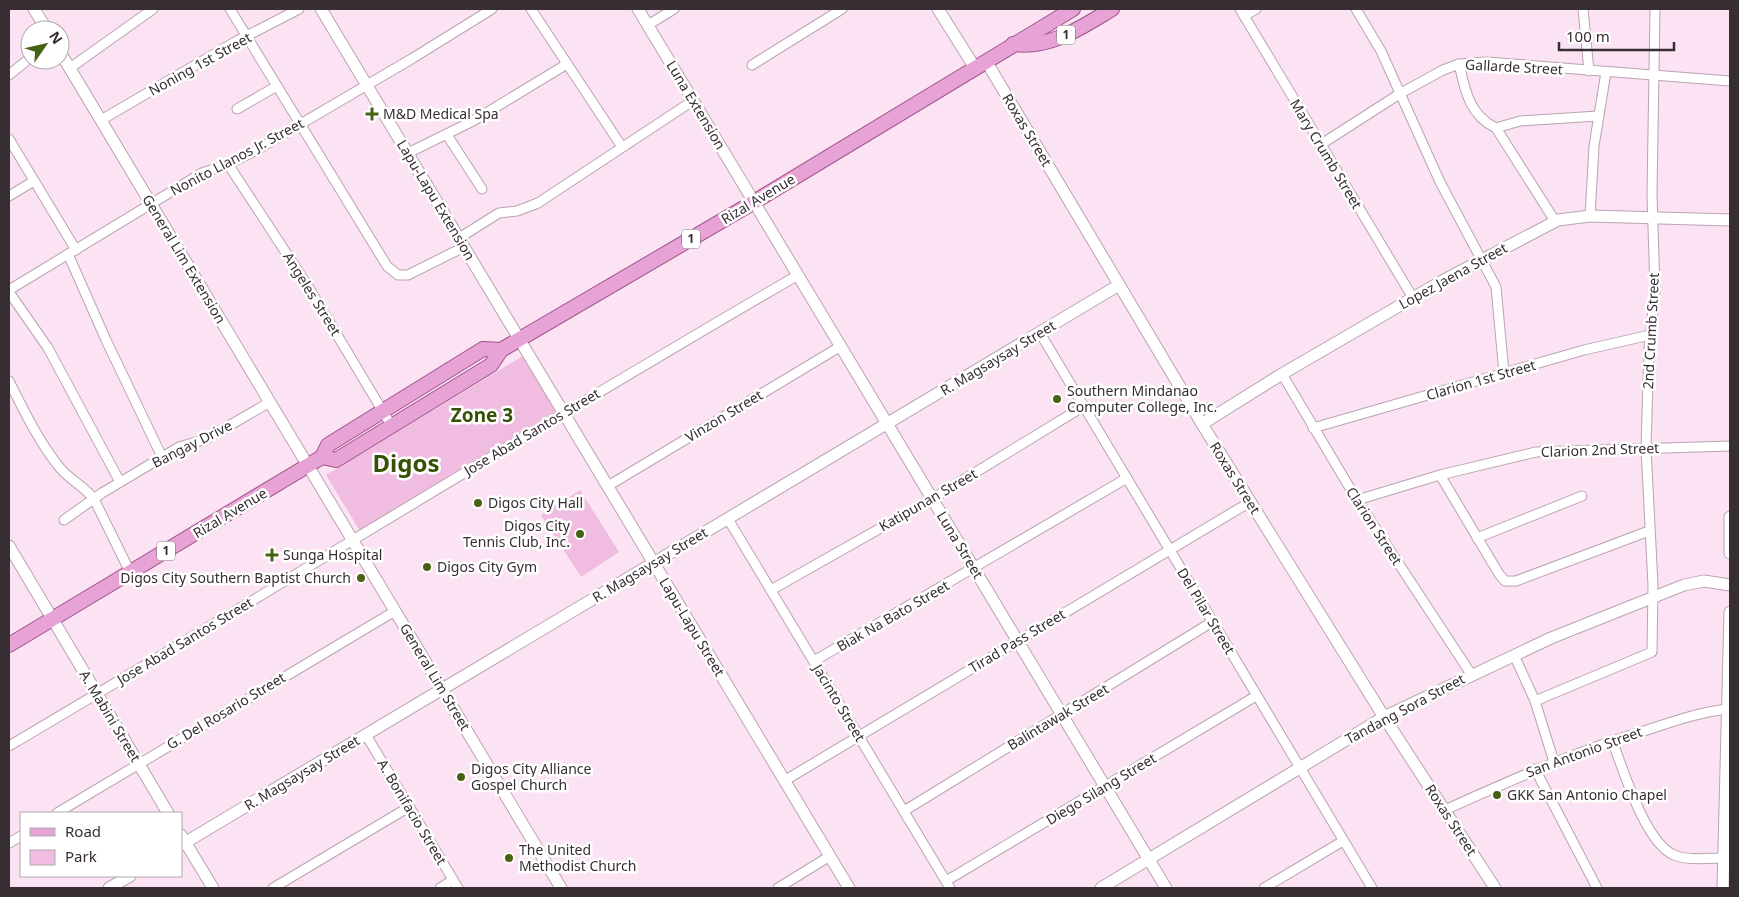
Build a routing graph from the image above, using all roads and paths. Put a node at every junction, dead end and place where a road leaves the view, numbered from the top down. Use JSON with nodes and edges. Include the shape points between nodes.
{"nodes":[{"id":1,"x":34,"y":9,"type":"edge"},
{"id":2,"x":153,"y":9,"type":"edge"},
{"id":3,"x":230,"y":9,"type":"edge"},
{"id":4,"x":299,"y":9,"type":"edge"},
{"id":5,"x":321,"y":9,"type":"edge"},
{"id":6,"x":492,"y":9,"type":"edge"},
{"id":7,"x":531,"y":9,"type":"edge"},
{"id":8,"x":638,"y":9,"type":"edge"},
{"id":9,"x":674,"y":9,"type":"edge"},
{"id":10,"x":842,"y":9,"type":"edge"},
{"id":11,"x":938,"y":9,"type":"edge"},
{"id":12,"x":1073,"y":9,"type":"edge"},
{"id":13,"x":1112,"y":9,"type":"edge"},
{"id":14,"x":1256,"y":9,"type":"edge"},
{"id":15,"x":1356,"y":9,"type":"edge"},
{"id":16,"x":1583,"y":9,"type":"edge"},
{"id":17,"x":1655,"y":9,"type":"edge"},
{"id":18,"x":1242,"y":12,"type":"edge"},
{"id":19,"x":41,"y":20,"type":"edge"},
{"id":20,"x":648,"y":25,"type":"junction"},
{"id":21,"x":247,"y":37,"type":"junction"},
{"id":22,"x":1014,"y":44,"type":"junction"},
{"id":23,"x":567,"y":64,"type":"junction"},
{"id":24,"x":980,"y":64,"type":"junction"},
{"id":25,"x":1459,"y":64,"type":"junction"},
{"id":26,"x":752,"y":65,"type":"dead end"},
{"id":27,"x":20,"y":66,"type":"edge"},
{"id":28,"x":70,"y":68,"type":"joint"},
{"id":29,"x":1589,"y":71,"type":"junction"},
{"id":30,"x":1606,"y":72,"type":"junction"},
{"id":31,"x":9,"y":74,"type":"edge"},
{"id":32,"x":1654,"y":77,"type":"junction"},
{"id":33,"x":1730,"y":81,"type":"edge"},
{"id":34,"x":277,"y":86,"type":"junction"},
{"id":35,"x":367,"y":86,"type":"junction"},
{"id":36,"x":1401,"y":93,"type":"junction"},
{"id":37,"x":694,"y":100,"type":"junction"},
{"id":38,"x":238,"y":109,"type":"dead end"},
{"id":39,"x":1598,"y":116,"type":"junction"},
{"id":40,"x":101,"y":120,"type":"junction"},
{"id":41,"x":300,"y":125,"type":"junction"},
{"id":42,"x":1496,"y":128,"type":"junction"},
{"id":43,"x":447,"y":135,"type":"junction"},
{"id":44,"x":9,"y":139,"type":"edge"},
{"id":45,"x":1320,"y":145,"type":"junction"},
{"id":46,"x":622,"y":147,"type":"junction"},
{"id":47,"x":408,"y":153,"type":"junction"},
{"id":48,"x":228,"y":164,"type":"junction"},
{"id":49,"x":34,"y":181,"type":"junction"},
{"id":50,"x":482,"y":189,"type":"dead end"},
{"id":51,"x":9,"y":196,"type":"edge"},
{"id":52,"x":754,"y":202,"type":"junction"},
{"id":53,"x":151,"y":204,"type":"junction"},
{"id":54,"x":1590,"y":216,"type":"junction"},
{"id":55,"x":1654,"y":219,"type":"junction"},
{"id":56,"x":1730,"y":220,"type":"edge"},
{"id":57,"x":1555,"y":222,"type":"junction"},
{"id":58,"x":461,"y":242,"type":"junction"},
{"id":59,"x":72,"y":252,"type":"junction"},
{"id":60,"x":1483,"y":260,"type":"junction"},
{"id":61,"x":798,"y":275,"type":"junction"},
{"id":62,"x":1119,"y":285,"type":"junction"},
{"id":63,"x":9,"y":291,"type":"edge"},
{"id":64,"x":1414,"y":298,"type":"junction"},
{"id":65,"x":1040,"y":333,"type":"junction"},
{"id":66,"x":1650,"y":335,"type":"junction"},
{"id":67,"x":520,"y":340,"type":"junction"},
{"id":68,"x":841,"y":346,"type":"junction"},
{"id":69,"x":501,"y":350,"type":"junction"},
{"id":70,"x":1504,"y":373,"type":"junction"},
{"id":71,"x":1282,"y":374,"type":"junction"},
{"id":72,"x":9,"y":382,"type":"edge"},
{"id":73,"x":408,"y":394,"type":"junction"},
{"id":74,"x":270,"y":402,"type":"junction"},
{"id":75,"x":1084,"y":406,"type":"junction"},
{"id":76,"x":382,"y":410,"type":"junction"},
{"id":77,"x":417,"y":410,"type":"junction"},
{"id":78,"x":564,"y":413,"type":"junction"},
{"id":79,"x":888,"y":424,"type":"junction"},
{"id":80,"x":1202,"y":424,"type":"junction"},
{"id":81,"x":392,"y":426,"type":"junction"},
{"id":82,"x":1313,"y":428,"type":"junction"},
{"id":83,"x":1730,"y":446,"type":"edge"},
{"id":84,"x":1646,"y":448,"type":"junction"},
{"id":85,"x":162,"y":457,"type":"junction"},
{"id":86,"x":322,"y":457,"type":"junction"},
{"id":87,"x":308,"y":466,"type":"junction"},
{"id":88,"x":1440,"y":475,"type":"junction"},
{"id":89,"x":1127,"y":478,"type":"junction"},
{"id":90,"x":120,"y":482,"type":"junction"},
{"id":91,"x":608,"y":486,"type":"junction"},
{"id":92,"x":1582,"y":496,"type":"dead end"},
{"id":93,"x":932,"y":498,"type":"junction"},
{"id":94,"x":94,"y":499,"type":"junction"},
{"id":95,"x":1357,"y":500,"type":"junction"},
{"id":96,"x":1250,"y":502,"type":"junction"},
{"id":97,"x":1730,"y":517,"type":"edge"},
{"id":98,"x":728,"y":519,"type":"junction"},
{"id":99,"x":64,"y":520,"type":"dead end"},
{"id":100,"x":1649,"y":531,"type":"junction"},
{"id":101,"x":1730,"y":537,"type":"edge"},
{"id":102,"x":1477,"y":538,"type":"junction"},
{"id":103,"x":352,"y":539,"type":"junction"},
{"id":104,"x":9,"y":547,"type":"edge"},
{"id":105,"x":1170,"y":550,"type":"junction"},
{"id":106,"x":1730,"y":554,"type":"edge"},
{"id":107,"x":654,"y":563,"type":"junction"},
{"id":108,"x":974,"y":569,"type":"junction"},
{"id":109,"x":130,"y":572,"type":"junction"},
{"id":110,"x":1730,"y":585,"type":"edge"},
{"id":111,"x":771,"y":590,"type":"junction"},
{"id":112,"x":1653,"y":596,"type":"junction"},
{"id":113,"x":395,"y":611,"type":"junction"},
{"id":114,"x":1730,"y":612,"type":"edge"},
{"id":115,"x":52,"y":619,"type":"junction"},
{"id":116,"x":1212,"y":622,"type":"junction"},
{"id":117,"x":1018,"y":641,"type":"junction"},
{"id":118,"x":9,"y":645,"type":"edge"},
{"id":119,"x":1514,"y":655,"type":"junction"},
{"id":120,"x":814,"y":661,"type":"junction"},
{"id":121,"x":1730,"y":663,"type":"edge"},
{"id":122,"x":1471,"y":674,"type":"junction"},
{"id":123,"x":442,"y":690,"type":"junction"},
{"id":124,"x":97,"y":694,"type":"junction"},
{"id":125,"x":1256,"y":696,"type":"junction"},
{"id":126,"x":1535,"y":701,"type":"junction"},
{"id":127,"x":1728,"y":710,"type":"junction"},
{"id":128,"x":1062,"y":716,"type":"junction"},
{"id":129,"x":1384,"y":717,"type":"junction"},
{"id":130,"x":366,"y":735,"type":"junction"},
{"id":131,"x":859,"y":736,"type":"junction"},
{"id":132,"x":1612,"y":740,"type":"junction"},
{"id":133,"x":9,"y":746,"type":"edge"},
{"id":134,"x":1554,"y":762,"type":"junction"},
{"id":135,"x":138,"y":763,"type":"junction"},
{"id":136,"x":1299,"y":768,"type":"junction"},
{"id":137,"x":1535,"y":769,"type":"junction"},
{"id":138,"x":784,"y":781,"type":"junction"},
{"id":139,"x":1105,"y":787,"type":"junction"},
{"id":140,"x":1728,"y":795,"type":"edge"},
{"id":141,"x":409,"y":807,"type":"junction"},
{"id":142,"x":1445,"y":810,"type":"junction"},
{"id":143,"x":904,"y":811,"type":"junction"},
{"id":144,"x":59,"y":812,"type":"edge"},
{"id":145,"x":167,"y":812,"type":"edge"},
{"id":146,"x":20,"y":837,"type":"edge"},
{"id":147,"x":183,"y":841,"type":"edge"},
{"id":148,"x":1343,"y":841,"type":"junction"},
{"id":149,"x":9,"y":843,"type":"edge"},
{"id":150,"x":1726,"y":852,"type":"edge"},
{"id":151,"x":830,"y":856,"type":"junction"},
{"id":152,"x":1149,"y":860,"type":"junction"},
{"id":153,"x":128,"y":877,"type":"edge"},
{"id":154,"x":456,"y":884,"type":"edge"},
{"id":155,"x":948,"y":884,"type":"edge"},
{"id":156,"x":109,"y":888,"type":"edge"},
{"id":157,"x":213,"y":888,"type":"edge"},
{"id":158,"x":273,"y":888,"type":"edge"},
{"id":159,"x":440,"y":888,"type":"edge"},
{"id":160,"x":561,"y":888,"type":"edge"},
{"id":161,"x":778,"y":888,"type":"edge"},
{"id":162,"x":849,"y":888,"type":"edge"},
{"id":163,"x":1101,"y":888,"type":"edge"},
{"id":164,"x":1166,"y":888,"type":"edge"},
{"id":165,"x":1264,"y":888,"type":"edge"},
{"id":166,"x":1372,"y":888,"type":"edge"},
{"id":167,"x":1495,"y":888,"type":"edge"},
{"id":168,"x":1597,"y":888,"type":"edge"},
{"id":169,"x":1723,"y":888,"type":"edge"}],
"edges":[{"from":1,"to":19,"type":"street"},
{"from":2,"to":28,"type":"street"},
{"from":3,"to":21,"type":"street"},
{"from":4,"to":21,"type":"street","name":"Noning 1st Street"},
{"from":5,"to":35,"type":"street","name":"Lapu-Lapu Extension"},
{"from":6,"to":35,"type":"street","name":"Nonito Llanos Jr. Street"},
{"from":7,"to":23,"type":"street"},
{"from":8,"to":20,"type":"street","name":"Luna Extension"},
{"from":9,"to":20,"type":"street"},
{"from":10,"to":26,"type":"street"},
{"from":11,"to":24,"type":"street","name":"Roxas Street"},
{"from":12,"to":22,"type":"main road","name":"Rizal Avenue","number":"1"},
{"from":13,"to":22,"type":"main road","number":"1","via":[[1058,39],[1035,45]]},
{"from":14,"to":18,"type":"street"},
{"from":15,"to":36,"type":"street"},
{"from":16,"to":29,"type":"street"},
{"from":17,"to":32,"type":"street","name":"2nd Crumb Street"},
{"from":18,"to":45,"type":"street","name":"Mary Crumb Street"},
{"from":20,"to":37,"type":"street","name":"Luna Extension"},
{"from":21,"to":34,"type":"street"},
{"from":21,"to":40,"type":"street","name":"Noning 1st Street"},
{"from":22,"to":24,"type":"main road","name":"Rizal Avenue","number":"1"},
{"from":23,"to":43,"type":"street"},
{"from":23,"to":46,"type":"street"},
{"from":24,"to":52,"type":"main road","name":"Rizal Avenue","number":"1"},
{"from":24,"to":62,"type":"street","name":"Roxas Street"},
{"from":25,"to":29,"type":"street","name":"Gallarde Street","via":[[1486,62]]},
{"from":25,"to":36,"type":"street","name":"Gallarde Street"},
{"from":25,"to":42,"type":"street","via":[[1473,110]]},
{"from":27,"to":31,"type":"street"},
{"from":28,"to":40,"type":"street","name":"General Lim Extension"},
{"from":29,"to":30,"type":"street","name":"Gallarde Street"},
{"from":30,"to":32,"type":"street","name":"Gallarde Street"},
{"from":30,"to":39,"type":"street"},
{"from":32,"to":33,"type":"street","name":"Gallarde Street"},
{"from":32,"to":55,"type":"street","name":"2nd Crumb Street"},
{"from":34,"to":38,"type":"street"},
{"from":34,"to":41,"type":"street"},
{"from":35,"to":41,"type":"street","name":"Nonito Llanos Jr. Street"},
{"from":35,"to":47,"type":"street","name":"Lapu-Lapu Extension"},
{"from":36,"to":45,"type":"street","name":"Gallarde Street"},
{"from":36,"to":60,"type":"street","via":[[1440,182]]},
{"from":37,"to":46,"type":"street"},
{"from":37,"to":52,"type":"street","name":"Luna Extension"},
{"from":39,"to":42,"type":"street","via":[[1520,120]]},
{"from":39,"to":54,"type":"street"},
{"from":40,"to":53,"type":"street","name":"General Lim Extension"},
{"from":41,"to":48,"type":"street","name":"Nonito Llanos Jr. Street"},
{"from":41,"to":58,"type":"street","via":[[382,258],[398,275],[408,275]]},
{"from":42,"to":57,"type":"street"},
{"from":43,"to":47,"type":"street"},
{"from":43,"to":50,"type":"street"},
{"from":44,"to":49,"type":"street"},
{"from":45,"to":64,"type":"street","name":"Mary Crumb Street"},
{"from":46,"to":58,"type":"street","via":[[538,203],[517,211],[499,212]]},
{"from":47,"to":58,"type":"street","name":"Lapu-Lapu Extension"},
{"from":48,"to":53,"type":"street","name":"Nonito Llanos Jr. Street","via":[[202,173]]},
{"from":48,"to":76,"type":"street","name":"Angeles Street","via":[[309,288]]},
{"from":49,"to":51,"type":"street"},
{"from":49,"to":59,"type":"street"},
{"from":52,"to":61,"type":"street","name":"Luna Street"},
{"from":52,"to":67,"type":"main road","name":"Rizal Avenue","number":"1"},
{"from":53,"to":59,"type":"street","name":"Nonito Llanos Jr. Street"},
{"from":53,"to":74,"type":"street","name":"General Lim Extension"},
{"from":54,"to":55,"type":"street","name":"Lopez Jaena Street"},
{"from":54,"to":57,"type":"street","name":"Lopez Jaena Street"},
{"from":55,"to":56,"type":"street","name":"Lopez Jaena Street"},
{"from":55,"to":66,"type":"street","name":"2nd Crumb Street","via":[[1655,290]]},
{"from":57,"to":60,"type":"street","name":"Lopez Jaena Street"},
{"from":58,"to":67,"type":"street","name":"Lapu-Lapu Extension"},
{"from":59,"to":63,"type":"street","name":"Nonito Llanos Jr. Street"},
{"from":59,"to":85,"type":"street"},
{"from":60,"to":64,"type":"street","name":"Lopez Jaena Street"},
{"from":60,"to":70,"type":"street","via":[[1497,293]]},
{"from":61,"to":68,"type":"street","name":"Luna Street"},
{"from":61,"to":78,"type":"street","name":"Jose Abad Santos Street"},
{"from":62,"to":65,"type":"street","name":"R. Magsaysay Street"},
{"from":62,"to":80,"type":"street","name":"Roxas Street"},
{"from":63,"to":90,"type":"street","via":[[48,348]]},
{"from":64,"to":71,"type":"street","name":"Lopez Jaena Street"},
{"from":65,"to":75,"type":"street","name":"Del Pilar Street"},
{"from":65,"to":79,"type":"street","name":"R. Magsaysay Street"},
{"from":66,"to":70,"type":"street","name":"Clarion 1st Street"},
{"from":66,"to":84,"type":"street","name":"2nd Crumb Street"},
{"from":67,"to":69,"type":"main road","name":"Rizal Avenue","number":"1"},
{"from":67,"to":78,"type":"street","name":"Lapu-Lapu Street"},
{"from":68,"to":79,"type":"street","name":"Luna Street"},
{"from":68,"to":91,"type":"street","name":"Vinzon Street"},
{"from":69,"to":73,"type":"main road","name":"Rizal Avenue","number":"1","via":[[483,349]]},
{"from":69,"to":77,"type":"main road","name":"Rizal Avenue","number":"1","via":[[491,365]]},
{"from":70,"to":82,"type":"street","name":"Clarion 1st Street"},
{"from":71,"to":80,"type":"street","name":"Lopez Jaena Street"},
{"from":71,"to":82,"type":"street","name":"Clarion Street"},
{"from":72,"to":94,"type":"street","via":[[49,454],[70,479]]},
{"from":73,"to":76,"type":"main road","name":"Rizal Avenue","number":"1"},
{"from":73,"to":77,"type":"main road"},
{"from":74,"to":85,"type":"street","name":"Bangay Drive","via":[[206,439],[179,447]]},
{"from":74,"to":87,"type":"street","name":"General Lim Extension"},
{"from":75,"to":89,"type":"street","name":"Del Pilar Street"},
{"from":75,"to":93,"type":"street","name":"Katipunan Street"},
{"from":76,"to":81,"type":"street","name":"Angeles Street"},
{"from":76,"to":86,"type":"main road","name":"Rizal Avenue","number":"1","via":[[328,445]]},
{"from":77,"to":81,"type":"main road","name":"Rizal Avenue","number":"1"},
{"from":78,"to":91,"type":"street","name":"Lapu-Lapu Street"},
{"from":78,"to":103,"type":"street","name":"Jose Abad Santos Street"},
{"from":79,"to":93,"type":"street","name":"Luna Street"},
{"from":79,"to":98,"type":"street","name":"R. Magsaysay Street"},
{"from":80,"to":96,"type":"street","name":"Roxas Street"},
{"from":81,"to":86,"type":"main road","name":"Rizal Avenue","number":"1","via":[[336,460]]},
{"from":82,"to":95,"type":"street","name":"Clarion Street"},
{"from":83,"to":84,"type":"street","name":"Clarion 2nd Street"},
{"from":84,"to":88,"type":"street","name":"Clarion 2nd Street","via":[[1536,452]]},
{"from":84,"to":100,"type":"street","name":"2nd Crumb Street"},
{"from":85,"to":90,"type":"street","name":"Bangay Drive"},
{"from":86,"to":87,"type":"main road","name":"Rizal Avenue","number":"1"},
{"from":87,"to":103,"type":"street","name":"General Lim Street"},
{"from":87,"to":109,"type":"main road","name":"Rizal Avenue","number":"1"},
{"from":88,"to":95,"type":"street","name":"Clarion 2nd Street"},
{"from":88,"to":102,"type":"street"},
{"from":89,"to":105,"type":"street","name":"Del Pilar Street"},
{"from":89,"to":108,"type":"street","name":"Biak Na Bato Street"},
{"from":90,"to":94,"type":"street","name":"Bangay Drive"},
{"from":91,"to":107,"type":"street","name":"Lapu-Lapu Street"},
{"from":92,"to":102,"type":"street"},
{"from":93,"to":108,"type":"street","name":"Luna Street"},
{"from":93,"to":111,"type":"street","name":"Katipunan Street"},
{"from":94,"to":99,"type":"street","name":"Bangay Drive"},
{"from":94,"to":109,"type":"street"},
{"from":95,"to":122,"type":"street","name":"Clarion Street"},
{"from":96,"to":105,"type":"street","name":"Tirad Pass Street"},
{"from":96,"to":129,"type":"street","name":"Roxas Street"},
{"from":97,"to":101,"type":"street"},
{"from":98,"to":107,"type":"street","name":"R. Magsaysay Street"},
{"from":98,"to":111,"type":"street","name":"Jacinto Street"},
{"from":100,"to":102,"type":"street","via":[[1513,582],[1502,579]]},
{"from":100,"to":112,"type":"street","name":"2nd Crumb Street"},
{"from":101,"to":106,"type":"street"},
{"from":103,"to":113,"type":"street","name":"General Lim Street"},
{"from":103,"to":124,"type":"street","name":"Jose Abad Santos Street"},
{"from":104,"to":115,"type":"street","name":"A. Mabini Street"},
{"from":105,"to":116,"type":"street","name":"Del Pilar Street"},
{"from":105,"to":117,"type":"street","name":"Tirad Pass Street"},
{"from":107,"to":123,"type":"street","name":"R. Magsaysay Street"},
{"from":107,"to":138,"type":"street","name":"Lapu-Lapu Street"},
{"from":108,"to":117,"type":"street","name":"Luna Street"},
{"from":108,"to":120,"type":"street","name":"Biak Na Bato Street"},
{"from":109,"to":115,"type":"main road","name":"Rizal Avenue","number":"1"},
{"from":110,"to":112,"type":"street","name":"Tandang Sora Street","via":[[1692,582]]},
{"from":111,"to":120,"type":"street","name":"Jacinto Street"},
{"from":112,"to":119,"type":"street","name":"Tandang Sora Street"},
{"from":112,"to":126,"type":"street","name":"2nd Crumb Street","via":[[1652,652]]},
{"from":113,"to":123,"type":"street","name":"General Lim Street"},
{"from":113,"to":135,"type":"street","name":"G. Del Rosario Street"},
{"from":114,"to":121,"type":"street"},
{"from":115,"to":118,"type":"main road","name":"Rizal Avenue","number":"1"},
{"from":115,"to":124,"type":"street","name":"A. Mabini Street"},
{"from":116,"to":125,"type":"street","name":"Del Pilar Street"},
{"from":116,"to":128,"type":"street","name":"Balintawak Street"},
{"from":117,"to":128,"type":"street","name":"Luna Street"},
{"from":117,"to":131,"type":"street","name":"Tirad Pass Street"},
{"from":119,"to":122,"type":"street","name":"Tandang Sora Street"},
{"from":119,"to":126,"type":"street"},
{"from":120,"to":131,"type":"street","name":"Jacinto Street"},
{"from":121,"to":127,"type":"street"},
{"from":122,"to":129,"type":"street","name":"Tandang Sora Street"},
{"from":123,"to":130,"type":"street","name":"R. Magsaysay Street"},
{"from":123,"to":160,"type":"street","name":"General Lim Street"},
{"from":124,"to":133,"type":"street","name":"Jose Abad Santos Street"},
{"from":124,"to":135,"type":"street","name":"A. Mabini Street"},
{"from":125,"to":136,"type":"street","name":"Del Pilar Street"},
{"from":125,"to":139,"type":"street","name":"Diego Silang Street"},
{"from":126,"to":134,"type":"street"},
{"from":127,"to":132,"type":"street","name":"San Antonio Street","via":[[1706,712]]},
{"from":127,"to":140,"type":"street"},
{"from":128,"to":139,"type":"street","name":"Luna Street"},
{"from":128,"to":143,"type":"street","name":"Balintawak Street"},
{"from":129,"to":136,"type":"street","name":"Tandang Sora Street"},
{"from":129,"to":142,"type":"street","name":"Roxas Street"},
{"from":130,"to":141,"type":"street","name":"A. Bonifacio Street"},
{"from":130,"to":147,"type":"street","name":"R. Magsaysay Street"},
{"from":131,"to":138,"type":"street","name":"Tirad Pass Street"},
{"from":131,"to":143,"type":"street","name":"Jacinto Street"},
{"from":132,"to":134,"type":"street","name":"San Antonio Street"},
{"from":132,"to":150,"type":"street","via":[[1638,807],[1667,852],[1686,858]]},
{"from":134,"to":137,"type":"street","name":"San Antonio Street"},
{"from":135,"to":144,"type":"street","name":"G. Del Rosario Street"},
{"from":135,"to":145,"type":"street","name":"A. Mabini Street"},
{"from":136,"to":148,"type":"street","name":"Del Pilar Street"},
{"from":136,"to":152,"type":"street","name":"Tandang Sora Street"},
{"from":137,"to":142,"type":"street","name":"San Antonio Street"},
{"from":137,"to":168,"type":"street"},
{"from":138,"to":151,"type":"street","name":"Lapu-Lapu Street"},
{"from":139,"to":152,"type":"street","name":"Luna Street"},
{"from":139,"to":155,"type":"street","name":"Diego Silang Street"},
{"from":140,"to":150,"type":"street"},
{"from":141,"to":154,"type":"street","name":"A. Bonifacio Street"},
{"from":141,"to":158,"type":"street"},
{"from":142,"to":167,"type":"street","name":"Roxas Street"},
{"from":143,"to":155,"type":"street","name":"Jacinto Street"},
{"from":146,"to":149,"type":"street"},
{"from":147,"to":157,"type":"street"},
{"from":148,"to":165,"type":"street"},
{"from":148,"to":166,"type":"street","name":"Del Pilar Street"},
{"from":150,"to":169,"type":"street"},
{"from":151,"to":161,"type":"street"},
{"from":151,"to":162,"type":"street","name":"Lapu-Lapu Street"},
{"from":152,"to":163,"type":"street","name":"Tandang Sora Street"},
{"from":152,"to":164,"type":"street","name":"Luna Street"},
{"from":153,"to":156,"type":"street"},
{"from":154,"to":159,"type":"street"}]}
